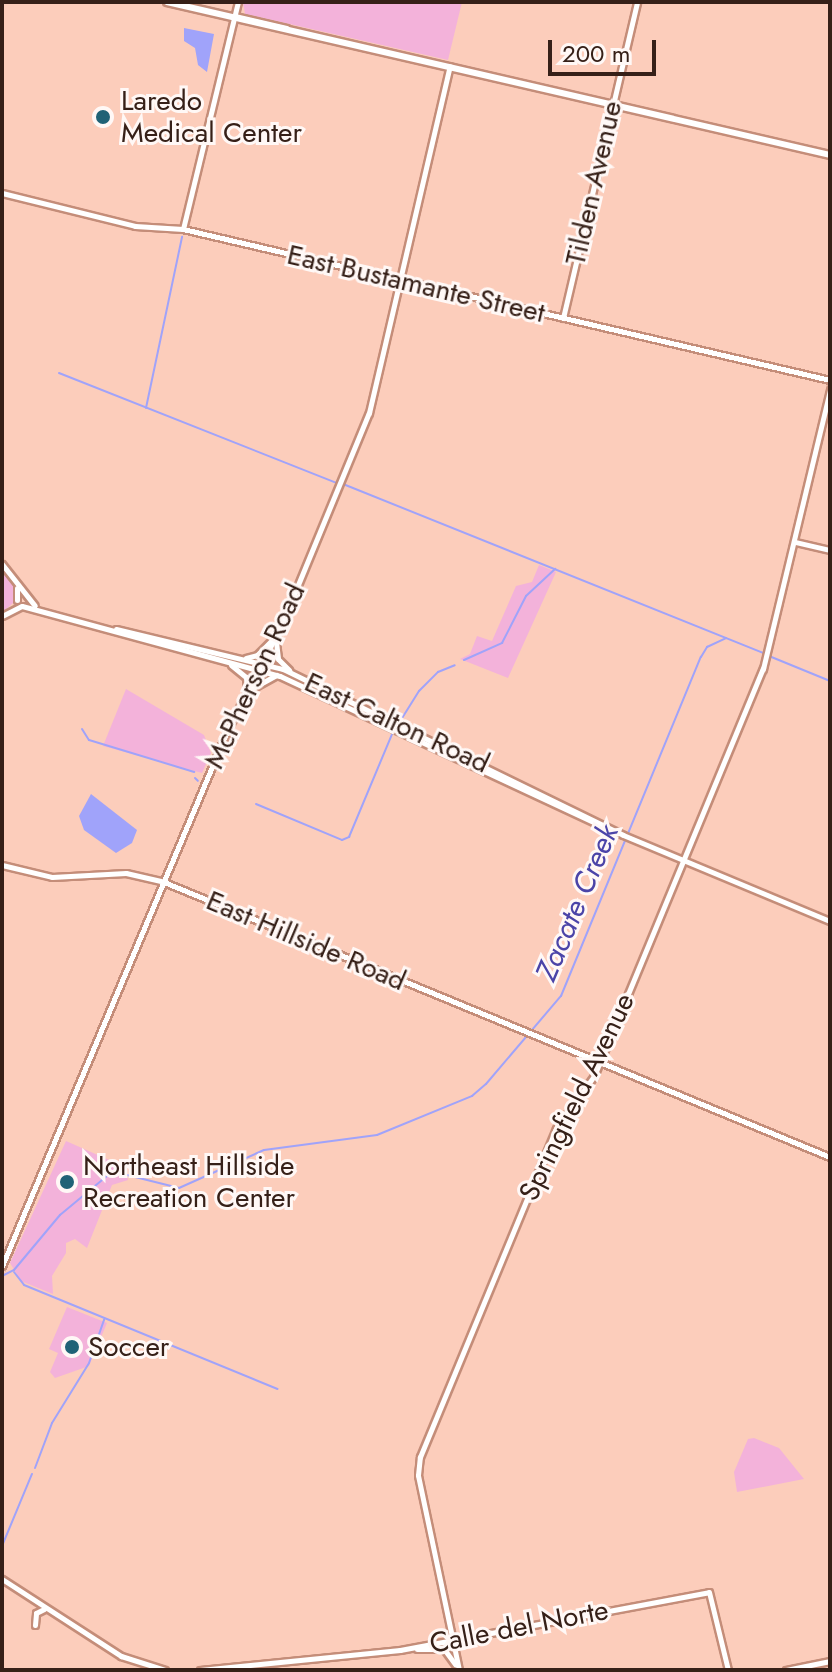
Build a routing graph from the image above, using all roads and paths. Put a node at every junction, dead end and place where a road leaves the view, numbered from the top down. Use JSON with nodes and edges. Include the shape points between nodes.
{"nodes":[{"id":1,"x":167,"y":2,"type":"edge"},
{"id":2,"x":238,"y":2,"type":"edge"},
{"id":3,"x":637,"y":2,"type":"edge"},
{"id":4,"x":235,"y":17,"type":"junction"},
{"id":5,"x":450,"y":66,"type":"junction"},
{"id":6,"x":613,"y":104,"type":"junction"},
{"id":7,"x":830,"y":155,"type":"edge"},
{"id":8,"x":2,"y":193,"type":"edge"},
{"id":9,"x":183,"y":229,"type":"junction"},
{"id":10,"x":400,"y":280,"type":"junction"},
{"id":11,"x":563,"y":318,"type":"junction"},
{"id":12,"x":830,"y":380,"type":"edge"},
{"id":13,"x":830,"y":389,"type":"edge"},
{"id":14,"x":795,"y":542,"type":"junction"},
{"id":15,"x":830,"y":550,"type":"edge"},
{"id":16,"x":2,"y":564,"type":"edge"},
{"id":17,"x":17,"y":583,"type":"junction"},
{"id":18,"x":24,"y":598,"type":"junction"},
{"id":19,"x":17,"y":600,"type":"junction"},
{"id":20,"x":22,"y":606,"type":"junction"},
{"id":21,"x":36,"y":606,"type":"junction"},
{"id":22,"x":5,"y":614,"type":"edge"},
{"id":23,"x":276,"y":637,"type":"junction"},
{"id":24,"x":154,"y":640,"type":"junction"},
{"id":25,"x":242,"y":659,"type":"junction"},
{"id":26,"x":227,"y":663,"type":"junction"},
{"id":27,"x":262,"y":666,"type":"junction"},
{"id":28,"x":295,"y":675,"type":"junction"},
{"id":29,"x":280,"y":676,"type":"junction"},
{"id":30,"x":324,"y":689,"type":"junction"},
{"id":31,"x":247,"y":693,"type":"junction"},
{"id":32,"x":317,"y":693,"type":"junction"},
{"id":33,"x":335,"y":698,"type":"junction"},
{"id":34,"x":684,"y":860,"type":"junction"},
{"id":35,"x":2,"y":865,"type":"edge"},
{"id":36,"x":164,"y":882,"type":"junction"},
{"id":37,"x":830,"y":921,"type":"edge"},
{"id":38,"x":600,"y":1062,"type":"junction"},
{"id":39,"x":830,"y":1157,"type":"edge"},
{"id":40,"x":2,"y":1266,"type":"edge"},
{"id":41,"x":2,"y":1579,"type":"edge"},
{"id":42,"x":49,"y":1610,"type":"junction"},
{"id":43,"x":35,"y":1625,"type":"dead end"},
{"id":44,"x":451,"y":1640,"type":"junction"},
{"id":45,"x":400,"y":1650,"type":"junction"},
{"id":46,"x":830,"y":1661,"type":"edge"},
{"id":47,"x":165,"y":1670,"type":"edge"},
{"id":48,"x":200,"y":1670,"type":"edge"},
{"id":49,"x":459,"y":1670,"type":"edge"},
{"id":50,"x":728,"y":1670,"type":"edge"},
{"id":51,"x":786,"y":1670,"type":"edge"}],
"edges":[{"from":1,"to":4,"type":"main road"},
{"from":2,"to":4,"type":"main road"},
{"from":3,"to":6,"type":"main road","name":"Tilden Avenue"},
{"from":4,"to":5,"type":"main road"},
{"from":4,"to":9,"type":"main road"},
{"from":5,"to":6,"type":"main road"},
{"from":5,"to":10,"type":"main road","name":"McPherson Road"},
{"from":6,"to":7,"type":"main road"},
{"from":6,"to":11,"type":"main road","name":"Tilden Avenue"},
{"from":8,"to":9,"type":"main road","name":"East Bustamante Street","via":[[135,226]]},
{"from":9,"to":10,"type":"main road","name":"East Bustamante Street"},
{"from":10,"to":11,"type":"main road","name":"East Bustamante Street"},
{"from":10,"to":23,"type":"main road","name":"McPherson Road","via":[[369,413]]},
{"from":11,"to":12,"type":"main road","name":"East Bustamante Street"},
{"from":13,"to":14,"type":"main road","name":"Springfield Avenue"},
{"from":14,"to":15,"type":"main road"},
{"from":14,"to":34,"type":"main road","name":"Springfield Avenue","via":[[766,660]]},
{"from":16,"to":17,"type":"main road"},
{"from":17,"to":18,"type":"main road"},
{"from":17,"to":19,"type":"main road"},
{"from":18,"to":19,"type":"main road"},
{"from":18,"to":20,"type":"main road"},
{"from":18,"to":21,"type":"main road","name":"East Calton Road"},
{"from":19,"to":20,"type":"main road"},
{"from":19,"to":22,"type":"main road"},
{"from":20,"to":21,"type":"main road","name":"East Calton Road"},
{"from":20,"to":22,"type":"main road"},
{"from":21,"to":24,"type":"main road","name":"East Calton Road"},
{"from":23,"to":25,"type":"main road","via":[[257,655]]},
{"from":23,"to":27,"type":"main road","name":"McPherson Road"},
{"from":23,"to":28,"type":"main road","via":[[278,659]]},
{"from":24,"to":25,"type":"main road","name":"East Calton Road"},
{"from":24,"to":26,"type":"main road","name":"East Calton Road"},
{"from":25,"to":27,"type":"main road","name":"East Calton Road"},
{"from":26,"to":27,"type":"main road","name":"East Calton Road"},
{"from":26,"to":31,"type":"main road","via":[[243,673]]},
{"from":27,"to":28,"type":"main road","name":"East Calton Road"},
{"from":27,"to":29,"type":"main road","name":"East Calton Road"},
{"from":27,"to":31,"type":"main road","name":"McPherson Road"},
{"from":28,"to":30,"type":"main road","name":"East Calton Road"},
{"from":29,"to":31,"type":"main road","via":[[268,677]]},
{"from":29,"to":32,"type":"main road","name":"East Calton Road"},
{"from":30,"to":32,"type":"main road"},
{"from":30,"to":33,"type":"main road","name":"East Calton Road"},
{"from":31,"to":36,"type":"main road","name":"McPherson Road"},
{"from":32,"to":33,"type":"main road","name":"East Calton Road"},
{"from":33,"to":34,"type":"main road","name":"East Calton Road"},
{"from":34,"to":37,"type":"main road","name":"East Calton Road"},
{"from":34,"to":38,"type":"main road","name":"Springfield Avenue"},
{"from":35,"to":36,"type":"main road","name":"East Hillside Road","via":[[52,877],[126,873]]},
{"from":36,"to":38,"type":"main road","name":"East Hillside Road"},
{"from":36,"to":40,"type":"main road","name":"McPherson Road"},
{"from":38,"to":39,"type":"main road","name":"East Hillside Road"},
{"from":38,"to":44,"type":"main road","name":"Springfield Avenue","via":[[556,1129],[420,1457],[418,1475]]},
{"from":41,"to":42,"type":"main road"},
{"from":42,"to":43,"type":"main road","via":[[37,1611]]},
{"from":42,"to":47,"type":"main road","via":[[121,1656]]},
{"from":44,"to":45,"type":"main road","name":"Calle del Norte"},
{"from":44,"to":49,"type":"main road","name":"Springfield Avenue"},
{"from":44,"to":50,"type":"main road","name":"Calle del Norte","via":[[709,1592]]},
{"from":45,"to":48,"type":"main road","name":"Calle del Norte"},
{"from":45,"to":49,"type":"main road","via":[[444,1649]]},
{"from":46,"to":51,"type":"main road"}]}
